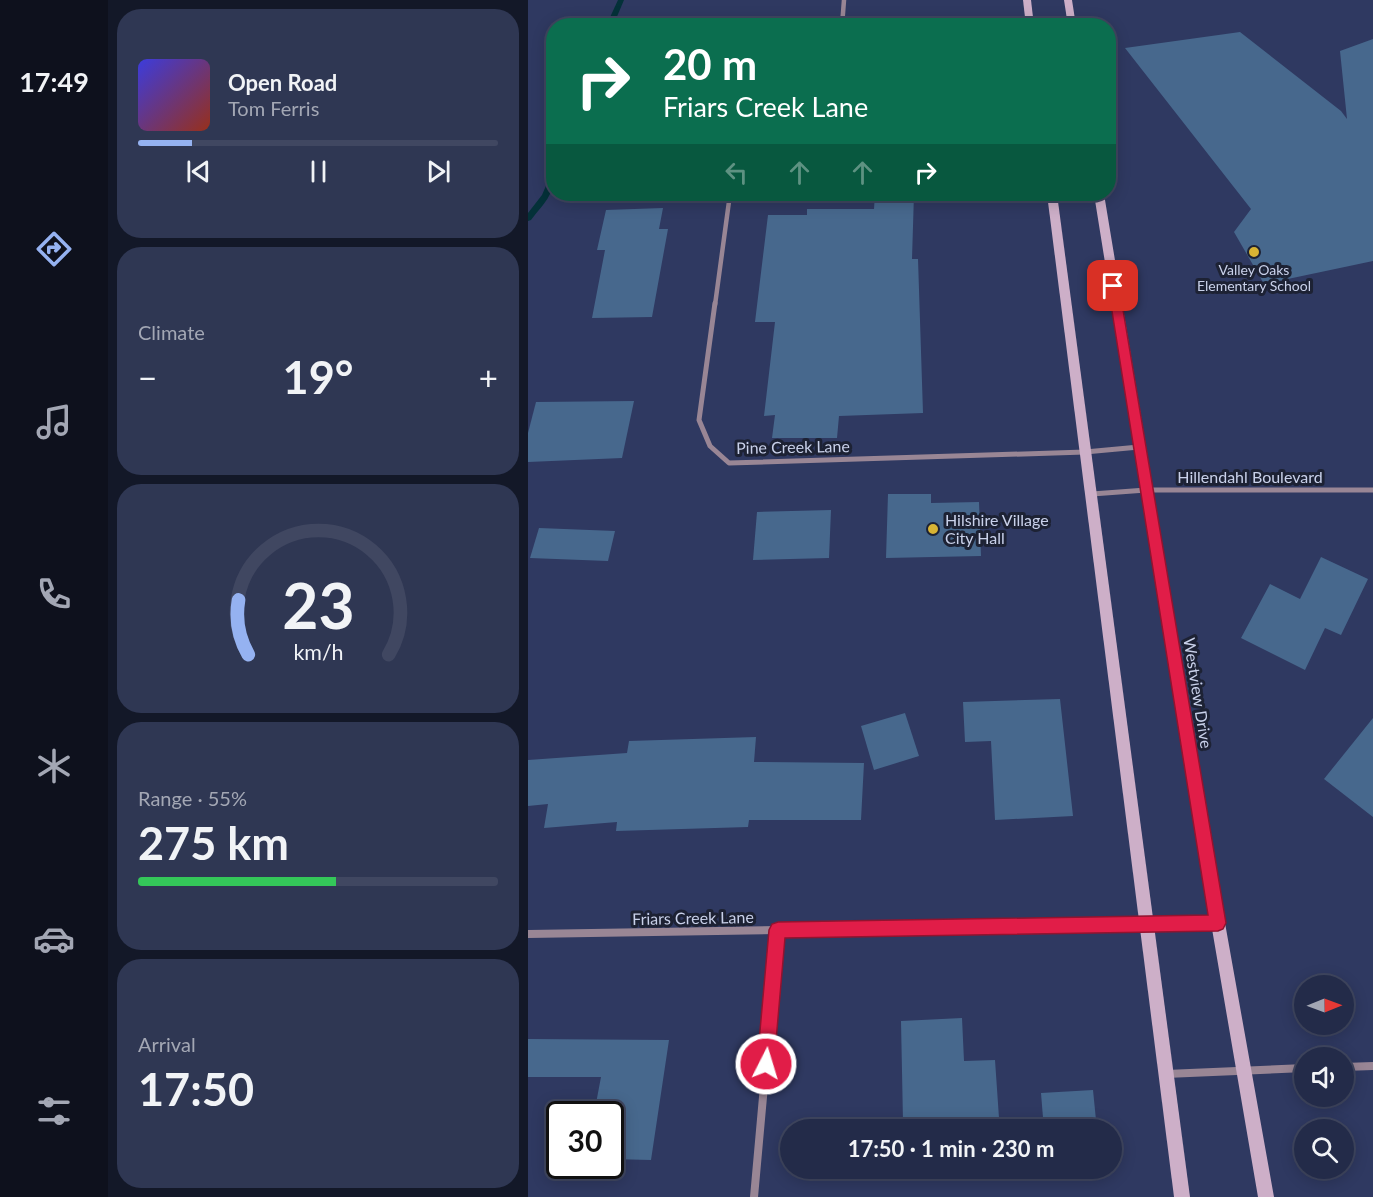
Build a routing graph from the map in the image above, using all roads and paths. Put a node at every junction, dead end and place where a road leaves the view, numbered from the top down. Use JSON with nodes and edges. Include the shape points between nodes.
{"nodes":[{"id":1,"x":844,"y":0,"type":"edge"},
{"id":2,"x":1028,"y":0,"type":"edge"},
{"id":3,"x":1068,"y":0,"type":"edge"},
{"id":4,"x":843,"y":18,"type":"edge"},
{"id":5,"x":1029,"y":18,"type":"edge"},
{"id":6,"x":1071,"y":18,"type":"edge"},
{"id":7,"x":729,"y":201,"type":"edge"},
{"id":8,"x":1053,"y":201,"type":"edge"},
{"id":9,"x":1100,"y":201,"type":"edge"},
{"id":10,"x":1139,"y":447,"type":"junction"},
{"id":11,"x":1085,"y":452,"type":"junction"},
{"id":12,"x":1146,"y":490,"type":"junction"},
{"id":13,"x":1373,"y":490,"type":"edge"},
{"id":14,"x":1092,"y":494,"type":"junction"},
{"id":15,"x":1218,"y":923,"type":"junction"},
{"id":16,"x":1149,"y":924,"type":"junction"},
{"id":17,"x":778,"y":930,"type":"junction"},
{"id":18,"x":528,"y":934,"type":"edge"},
{"id":19,"x":1373,"y":1066,"type":"edge"},
{"id":20,"x":1354,"y":1067,"type":"edge"},
{"id":21,"x":1294,"y":1068,"type":"edge"},
{"id":22,"x":1244,"y":1069,"type":"junction"},
{"id":23,"x":1165,"y":1074,"type":"junction"},
{"id":24,"x":754,"y":1197,"type":"edge"},
{"id":25,"x":1182,"y":1197,"type":"edge"},
{"id":26,"x":1266,"y":1197,"type":"edge"}],
"edges":[{"from":1,"to":4,"type":"street"},
{"from":2,"to":5,"type":"main road"},
{"from":3,"to":6,"type":"main road"},
{"from":7,"to":11,"type":"street","name":"Pine Creek Lane","via":[[699,420],[703,434],[729,463]]},
{"from":8,"to":11,"type":"main road"},
{"from":9,"to":10,"type":"main road","name":"Westview Drive"},
{"from":10,"to":11,"type":"street","name":"Pine Creek Lane"},
{"from":10,"to":12,"type":"main road","name":"Westview Drive"},
{"from":11,"to":14,"type":"main road"},
{"from":12,"to":13,"type":"street","name":"Hillendahl Boulevard"},
{"from":12,"to":14,"type":"street","name":"Hillendahl Boulevard"},
{"from":12,"to":15,"type":"main road","name":"Westview Drive"},
{"from":14,"to":16,"type":"main road"},
{"from":15,"to":16,"type":"street","name":"Friars Creek Lane"},
{"from":15,"to":22,"type":"main road","name":"Westview Drive"},
{"from":16,"to":17,"type":"street","name":"Friars Creek Lane"},
{"from":16,"to":23,"type":"main road"},
{"from":17,"to":18,"type":"street","name":"Friars Creek Lane"},
{"from":17,"to":24,"type":"street"},
{"from":19,"to":20,"type":"street"},
{"from":21,"to":22,"type":"street"},
{"from":22,"to":23,"type":"street"},
{"from":22,"to":26,"type":"main road","name":"Westview Drive"},
{"from":23,"to":25,"type":"main road"}]}
